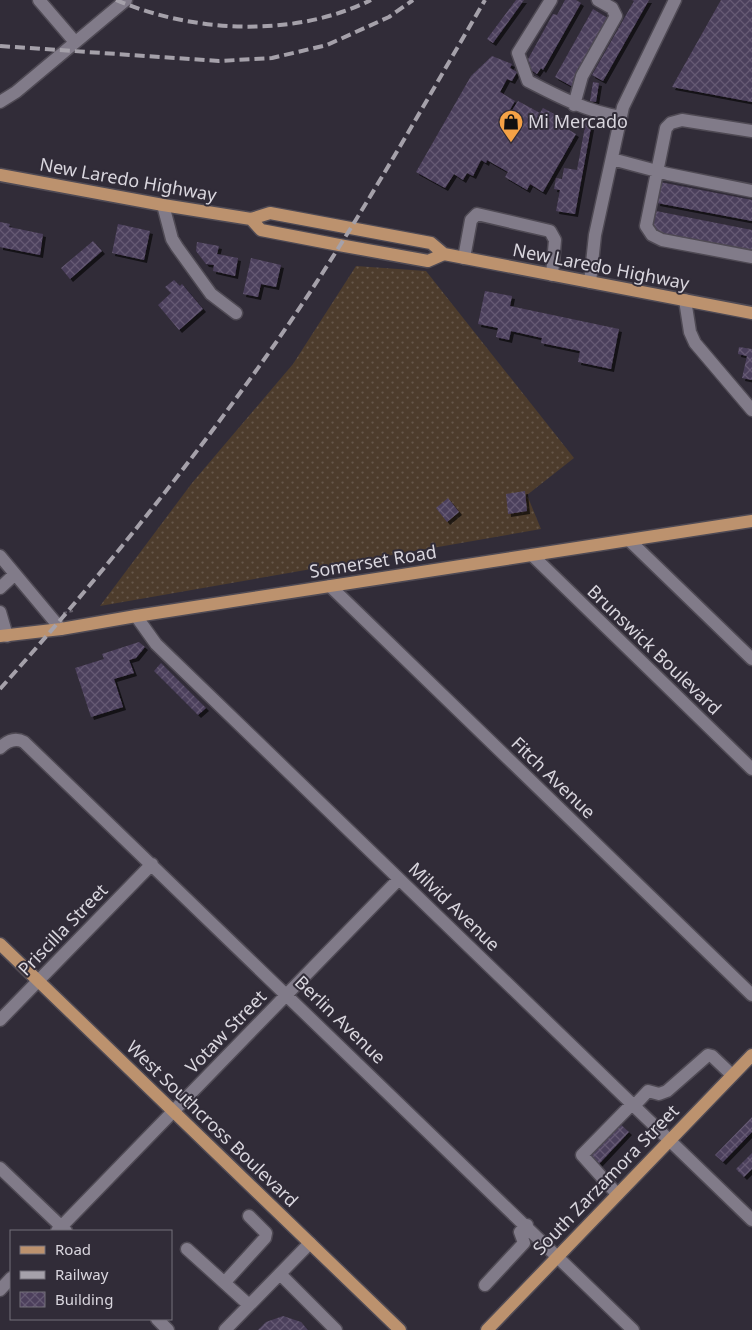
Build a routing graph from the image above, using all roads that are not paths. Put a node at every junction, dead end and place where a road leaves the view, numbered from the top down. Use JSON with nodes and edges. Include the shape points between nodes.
{"nodes":[{"id":1,"x":40,"y":0,"type":"edge"},
{"id":2,"x":126,"y":0,"type":"edge"},
{"id":3,"x":552,"y":0,"type":"edge"},
{"id":4,"x":598,"y":0,"type":"edge"},
{"id":5,"x":675,"y":0,"type":"edge"},
{"id":6,"x":75,"y":42,"type":"junction"},
{"id":7,"x":0,"y":102,"type":"edge"},
{"id":8,"x":574,"y":105,"type":"junction"},
{"id":9,"x":622,"y":112,"type":"junction"},
{"id":10,"x":752,"y":131,"type":"edge"},
{"id":11,"x":612,"y":159,"type":"junction"},
{"id":12,"x":656,"y":171,"type":"junction"},
{"id":13,"x":0,"y":175,"type":"edge"},
{"id":14,"x":752,"y":192,"type":"edge"},
{"id":15,"x":163,"y":205,"type":"junction"},
{"id":16,"x":251,"y":219,"type":"junction"},
{"id":17,"x":444,"y":254,"type":"junction"},
{"id":18,"x":752,"y":256,"type":"edge"},
{"id":19,"x":464,"y":258,"type":"junction"},
{"id":20,"x":552,"y":275,"type":"junction"},
{"id":21,"x":590,"y":282,"type":"junction"},
{"id":22,"x":685,"y":300,"type":"junction"},
{"id":23,"x":236,"y":313,"type":"dead end"},
{"id":24,"x":752,"y":313,"type":"edge"},
{"id":25,"x":752,"y":410,"type":"edge"},
{"id":26,"x":752,"y":521,"type":"edge"},
{"id":27,"x":630,"y":541,"type":"junction"},
{"id":28,"x":532,"y":555,"type":"junction"},
{"id":29,"x":0,"y":556,"type":"edge"},
{"id":30,"x":15,"y":574,"type":"junction"},
{"id":31,"x":330,"y":586,"type":"junction"},
{"id":32,"x":0,"y":588,"type":"edge"},
{"id":33,"x":0,"y":612,"type":"edge"},
{"id":34,"x":136,"y":616,"type":"junction"},
{"id":35,"x":61,"y":629,"type":"junction"},
{"id":36,"x":4,"y":636,"type":"edge"},
{"id":37,"x":752,"y":659,"type":"edge"},
{"id":38,"x":0,"y":748,"type":"edge"},
{"id":39,"x":752,"y":769,"type":"edge"},
{"id":40,"x":152,"y":864,"type":"junction"},
{"id":41,"x":399,"y":879,"type":"junction"},
{"id":42,"x":0,"y":944,"type":"edge"},
{"id":43,"x":38,"y":980,"type":"junction"},
{"id":44,"x":287,"y":994,"type":"junction"},
{"id":45,"x":752,"y":995,"type":"edge"},
{"id":46,"x":0,"y":1020,"type":"edge"},
{"id":47,"x":752,"y":1056,"type":"edge"},
{"id":48,"x":732,"y":1076,"type":"junction"},
{"id":49,"x":633,"y":1105,"type":"junction"},
{"id":50,"x":174,"y":1111,"type":"junction"},
{"id":51,"x":669,"y":1140,"type":"junction"},
{"id":52,"x":0,"y":1168,"type":"edge"},
{"id":53,"x":617,"y":1194,"type":"junction"},
{"id":54,"x":249,"y":1216,"type":"dead end"},
{"id":55,"x":752,"y":1220,"type":"edge"},
{"id":56,"x":526,"y":1225,"type":"junction"},
{"id":57,"x":61,"y":1230,"type":"edge"},
{"id":58,"x":310,"y":1243,"type":"junction"},
{"id":59,"x":187,"y":1249,"type":"dead end"},
{"id":60,"x":558,"y":1255,"type":"junction"},
{"id":61,"x":280,"y":1274,"type":"junction"},
{"id":62,"x":10,"y":1279,"type":"edge"},
{"id":63,"x":225,"y":1282,"type":"junction"},
{"id":64,"x":485,"y":1285,"type":"dead end"},
{"id":65,"x":0,"y":1290,"type":"edge"},
{"id":66,"x":249,"y":1305,"type":"junction"},
{"id":67,"x":158,"y":1320,"type":"edge"},
{"id":68,"x":168,"y":1330,"type":"edge"},
{"id":69,"x":225,"y":1330,"type":"edge"},
{"id":70,"x":336,"y":1330,"type":"edge"},
{"id":71,"x":400,"y":1330,"type":"edge"},
{"id":72,"x":487,"y":1330,"type":"edge"},
{"id":73,"x":634,"y":1330,"type":"edge"}],
"edges":[{"from":1,"to":6,"type":"street"},
{"from":2,"to":6,"type":"street"},
{"from":3,"to":8,"type":"street","via":[[518,53],[528,81]]},
{"from":4,"to":8,"type":"street","via":[[612,8],[616,16],[582,76]]},
{"from":5,"to":9,"type":"street"},
{"from":6,"to":7,"type":"street"},
{"from":8,"to":9,"type":"street","via":[[596,113]]},
{"from":9,"to":11,"type":"street"},
{"from":10,"to":12,"type":"street","via":[[682,120],[671,122],[666,128]]},
{"from":11,"to":12,"type":"street"},
{"from":11,"to":21,"type":"street","via":[[595,235]]},
{"from":12,"to":14,"type":"street"},
{"from":12,"to":18,"type":"street","via":[[646,226],[652,235],[662,240]]},
{"from":13,"to":15,"type":"main road","name":"New Laredo Highway"},
{"from":15,"to":16,"type":"main road","name":"New Laredo Highway"},
{"from":15,"to":23,"type":"street","via":[[172,239],[211,294]]},
{"from":16,"to":17,"type":"main road","name":"New Laredo Highway","via":[[270,213],[431,243]]},
{"from":16,"to":17,"type":"main road","name":"New Laredo Highway","via":[[261,230],[428,261]]},
{"from":17,"to":19,"type":"main road","name":"New Laredo Highway"},
{"from":19,"to":20,"type":"main road","name":"New Laredo Highway"},
{"from":19,"to":20,"type":"street","via":[[471,220],[477,214],[550,231],[555,240]]},
{"from":20,"to":21,"type":"main road","name":"New Laredo Highway"},
{"from":21,"to":22,"type":"main road","name":"New Laredo Highway"},
{"from":22,"to":24,"type":"main road","name":"New Laredo Highway"},
{"from":22,"to":25,"type":"street","via":[[695,343]]},
{"from":26,"to":27,"type":"main road","name":"Somerset Road"},
{"from":27,"to":28,"type":"main road","name":"Somerset Road"},
{"from":27,"to":37,"type":"street"},
{"from":28,"to":31,"type":"main road","name":"Somerset Road"},
{"from":28,"to":39,"type":"street","name":"Brunswick Boulevard"},
{"from":29,"to":30,"type":"street"},
{"from":30,"to":32,"type":"street"},
{"from":30,"to":35,"type":"street"},
{"from":31,"to":34,"type":"main road","name":"Somerset Road"},
{"from":31,"to":45,"type":"street","name":"Fitch Avenue"},
{"from":33,"to":36,"type":"street"},
{"from":34,"to":35,"type":"main road","name":"Somerset Road"},
{"from":34,"to":41,"type":"street","name":"Milvid Avenue","via":[[156,644]]},
{"from":35,"to":36,"type":"main road","name":"Somerset Road"},
{"from":38,"to":40,"type":"street","name":"Berlin Avenue","via":[[8,741],[19,739]]},
{"from":40,"to":43,"type":"street","name":"Priscilla Street"},
{"from":40,"to":44,"type":"street","name":"Berlin Avenue"},
{"from":41,"to":44,"type":"street","name":"Votaw Street"},
{"from":41,"to":49,"type":"street","name":"Milvid Avenue"},
{"from":42,"to":43,"type":"main road","name":"West Southcross Boulevard"},
{"from":43,"to":46,"type":"street","name":"Priscilla Street"},
{"from":43,"to":50,"type":"main road","name":"West Southcross Boulevard"},
{"from":44,"to":50,"type":"street","name":"Votaw Street"},
{"from":44,"to":56,"type":"street","name":"Berlin Avenue"},
{"from":47,"to":48,"type":"main road","name":"South Zarzamora Street"},
{"from":48,"to":49,"type":"street","via":[[708,1055],[667,1091],[659,1094],[648,1091]]},
{"from":48,"to":51,"type":"main road","name":"South Zarzamora Street"},
{"from":49,"to":51,"type":"street","name":"Milvid Avenue"},
{"from":49,"to":53,"type":"street","via":[[582,1156]]},
{"from":50,"to":57,"type":"street","name":"Votaw Street"},
{"from":50,"to":58,"type":"main road","name":"West Southcross Boulevard"},
{"from":51,"to":53,"type":"main road","name":"South Zarzamora Street"},
{"from":51,"to":55,"type":"street","name":"Milvid Avenue"},
{"from":52,"to":57,"type":"street"},
{"from":53,"to":60,"type":"main road","name":"South Zarzamora Street"},
{"from":54,"to":63,"type":"street","via":[[266,1233],[265,1238]]},
{"from":56,"to":60,"type":"street","name":"Berlin Avenue"},
{"from":56,"to":64,"type":"street","via":[[520,1232],[524,1243]]},
{"from":58,"to":61,"type":"street"},
{"from":58,"to":71,"type":"main road","name":"West Southcross Boulevard"},
{"from":59,"to":63,"type":"street"},
{"from":60,"to":72,"type":"main road","name":"South Zarzamora Street"},
{"from":60,"to":73,"type":"street","name":"Berlin Avenue"},
{"from":61,"to":66,"type":"street"},
{"from":61,"to":70,"type":"street"},
{"from":62,"to":65,"type":"street"},
{"from":63,"to":66,"type":"street"},
{"from":66,"to":69,"type":"street"},
{"from":67,"to":68,"type":"street"}]}
